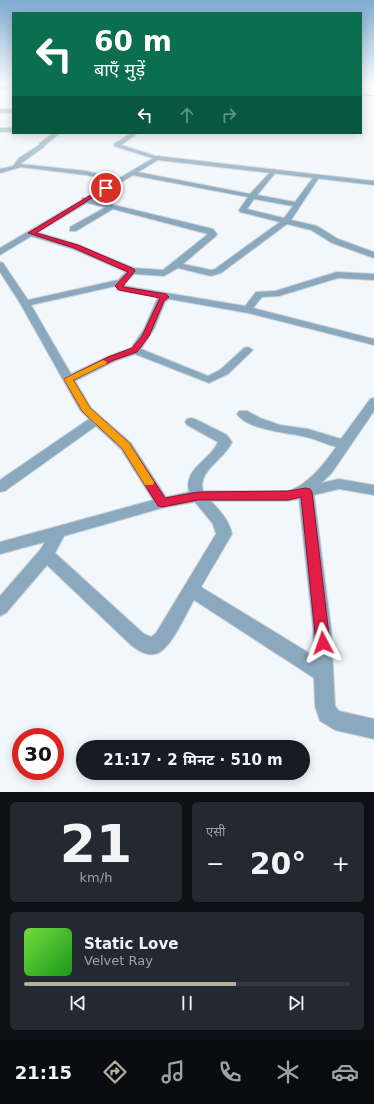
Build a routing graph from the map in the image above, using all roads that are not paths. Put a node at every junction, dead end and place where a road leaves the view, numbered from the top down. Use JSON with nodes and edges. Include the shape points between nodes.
{"nodes":[{"id":1,"x":0,"y":130,"type":"edge"},
{"id":2,"x":12,"y":130,"type":"edge"},
{"id":3,"x":56,"y":134,"type":"edge"},
{"id":4,"x":133,"y":134,"type":"edge"},
{"id":5,"x":157,"y":158,"type":"junction"},
{"id":6,"x":19,"y":166,"type":"junction"},
{"id":7,"x":0,"y":171,"type":"edge"},
{"id":8,"x":274,"y":171,"type":"junction"},
{"id":9,"x":132,"y":173,"type":"junction"},
{"id":10,"x":317,"y":176,"type":"junction"},
{"id":11,"x":120,"y":180,"type":"junction"},
{"id":12,"x":374,"y":183,"type":"edge"},
{"id":13,"x":252,"y":196,"type":"junction"},
{"id":14,"x":86,"y":200,"type":"junction"},
{"id":15,"x":298,"y":205,"type":"junction"},
{"id":16,"x":112,"y":206,"type":"junction"},
{"id":17,"x":287,"y":220,"type":"junction"},
{"id":18,"x":73,"y":230,"type":"dead end"},
{"id":19,"x":31,"y":233,"type":"junction"},
{"id":20,"x":0,"y":252,"type":"edge"},
{"id":21,"x":374,"y":255,"type":"edge"},
{"id":22,"x":0,"y":265,"type":"edge"},
{"id":23,"x":176,"y":265,"type":"junction"},
{"id":24,"x":132,"y":271,"type":"junction"},
{"id":25,"x":374,"y":277,"type":"edge"},
{"id":26,"x":121,"y":282,"type":"junction"},
{"id":27,"x":166,"y":297,"type":"junction"},
{"id":28,"x":25,"y":303,"type":"junction"},
{"id":29,"x":247,"y":310,"type":"junction"},
{"id":30,"x":374,"y":342,"type":"edge"},
{"id":31,"x":134,"y":350,"type":"junction"},
{"id":32,"x":248,"y":350,"type":"dead end"},
{"id":33,"x":68,"y":379,"type":"junction"},
{"id":34,"x":374,"y":402,"type":"edge"},
{"id":35,"x":243,"y":414,"type":"dead end"},
{"id":36,"x":96,"y":420,"type":"junction"},
{"id":37,"x":192,"y":422,"type":"dead end"},
{"id":38,"x":344,"y":445,"type":"junction"},
{"id":39,"x":0,"y":487,"type":"edge"},
{"id":40,"x":374,"y":490,"type":"edge"},
{"id":41,"x":302,"y":493,"type":"junction"},
{"id":42,"x":198,"y":496,"type":"junction"},
{"id":43,"x":162,"y":503,"type":"junction"},
{"id":44,"x":59,"y":531,"type":"junction"},
{"id":45,"x":0,"y":548,"type":"edge"},
{"id":46,"x":46,"y":555,"type":"junction"},
{"id":47,"x":192,"y":590,"type":"junction"},
{"id":48,"x":0,"y":608,"type":"edge"},
{"id":49,"x":324,"y":673,"type":"junction"},
{"id":50,"x":374,"y":729,"type":"edge"}],
"edges":[{"from":1,"to":2,"type":"street"},
{"from":3,"to":6,"type":"street","via":[[18,162],[16,165]]},
{"from":4,"to":5,"type":"street","via":[[116,145]]},
{"from":5,"to":8,"type":"street"},
{"from":5,"to":9,"type":"street"},
{"from":6,"to":7,"type":"street"},
{"from":6,"to":11,"type":"street","via":[[86,173]]},
{"from":8,"to":10,"type":"street"},
{"from":8,"to":13,"type":"street"},
{"from":9,"to":11,"type":"street"},
{"from":9,"to":13,"type":"street"},
{"from":10,"to":12,"type":"street"},
{"from":10,"to":15,"type":"street"},
{"from":11,"to":14,"type":"street"},
{"from":13,"to":15,"type":"street"},
{"from":13,"to":17,"type":"street","via":[[243,210]]},
{"from":14,"to":16,"type":"street"},
{"from":14,"to":19,"type":"street"},
{"from":15,"to":17,"type":"street"},
{"from":16,"to":18,"type":"street"},
{"from":16,"to":23,"type":"street","via":[[213,233]]},
{"from":17,"to":21,"type":"street","via":[[318,230],[335,241]]},
{"from":17,"to":23,"type":"street","via":[[216,272]]},
{"from":19,"to":20,"type":"street"},
{"from":19,"to":24,"type":"street","via":[[76,247]]},
{"from":22,"to":28,"type":"street"},
{"from":23,"to":24,"type":"street","via":[[165,273]]},
{"from":24,"to":26,"type":"street"},
{"from":25,"to":29,"type":"street","via":[[357,274],[337,275],[276,294],[259,294]]},
{"from":26,"to":27,"type":"street","via":[[121,289]]},
{"from":26,"to":28,"type":"street"},
{"from":27,"to":29,"type":"street"},
{"from":27,"to":31,"type":"street","via":[[161,300],[145,336]]},
{"from":28,"to":33,"type":"street"},
{"from":29,"to":30,"type":"street"},
{"from":31,"to":32,"type":"street","via":[[209,380],[224,372]]},
{"from":31,"to":33,"type":"street"},
{"from":33,"to":36,"type":"street","via":[[86,410]]},
{"from":34,"to":38,"type":"street"},
{"from":35,"to":38,"type":"street","via":[[278,428],[308,433]]},
{"from":36,"to":39,"type":"street"},
{"from":36,"to":43,"type":"street","via":[[126,446]]},
{"from":37,"to":42,"type":"street","via":[[225,442],[196,476],[194,484]]},
{"from":38,"to":41,"type":"street","via":[[326,471]]},
{"from":40,"to":41,"type":"street","via":[[339,484]]},
{"from":41,"to":42,"type":"street"},
{"from":41,"to":49,"type":"street","via":[[322,628]]},
{"from":42,"to":43,"type":"street"},
{"from":42,"to":47,"type":"street","via":[[221,522],[224,534]]},
{"from":43,"to":44,"type":"street"},
{"from":44,"to":45,"type":"street"},
{"from":44,"to":46,"type":"street"},
{"from":46,"to":47,"type":"street","via":[[146,645],[154,646],[162,639]]},
{"from":46,"to":48,"type":"street"},
{"from":47,"to":49,"type":"street"},
{"from":49,"to":50,"type":"street","via":[[325,706],[328,714],[335,720]]}]}
